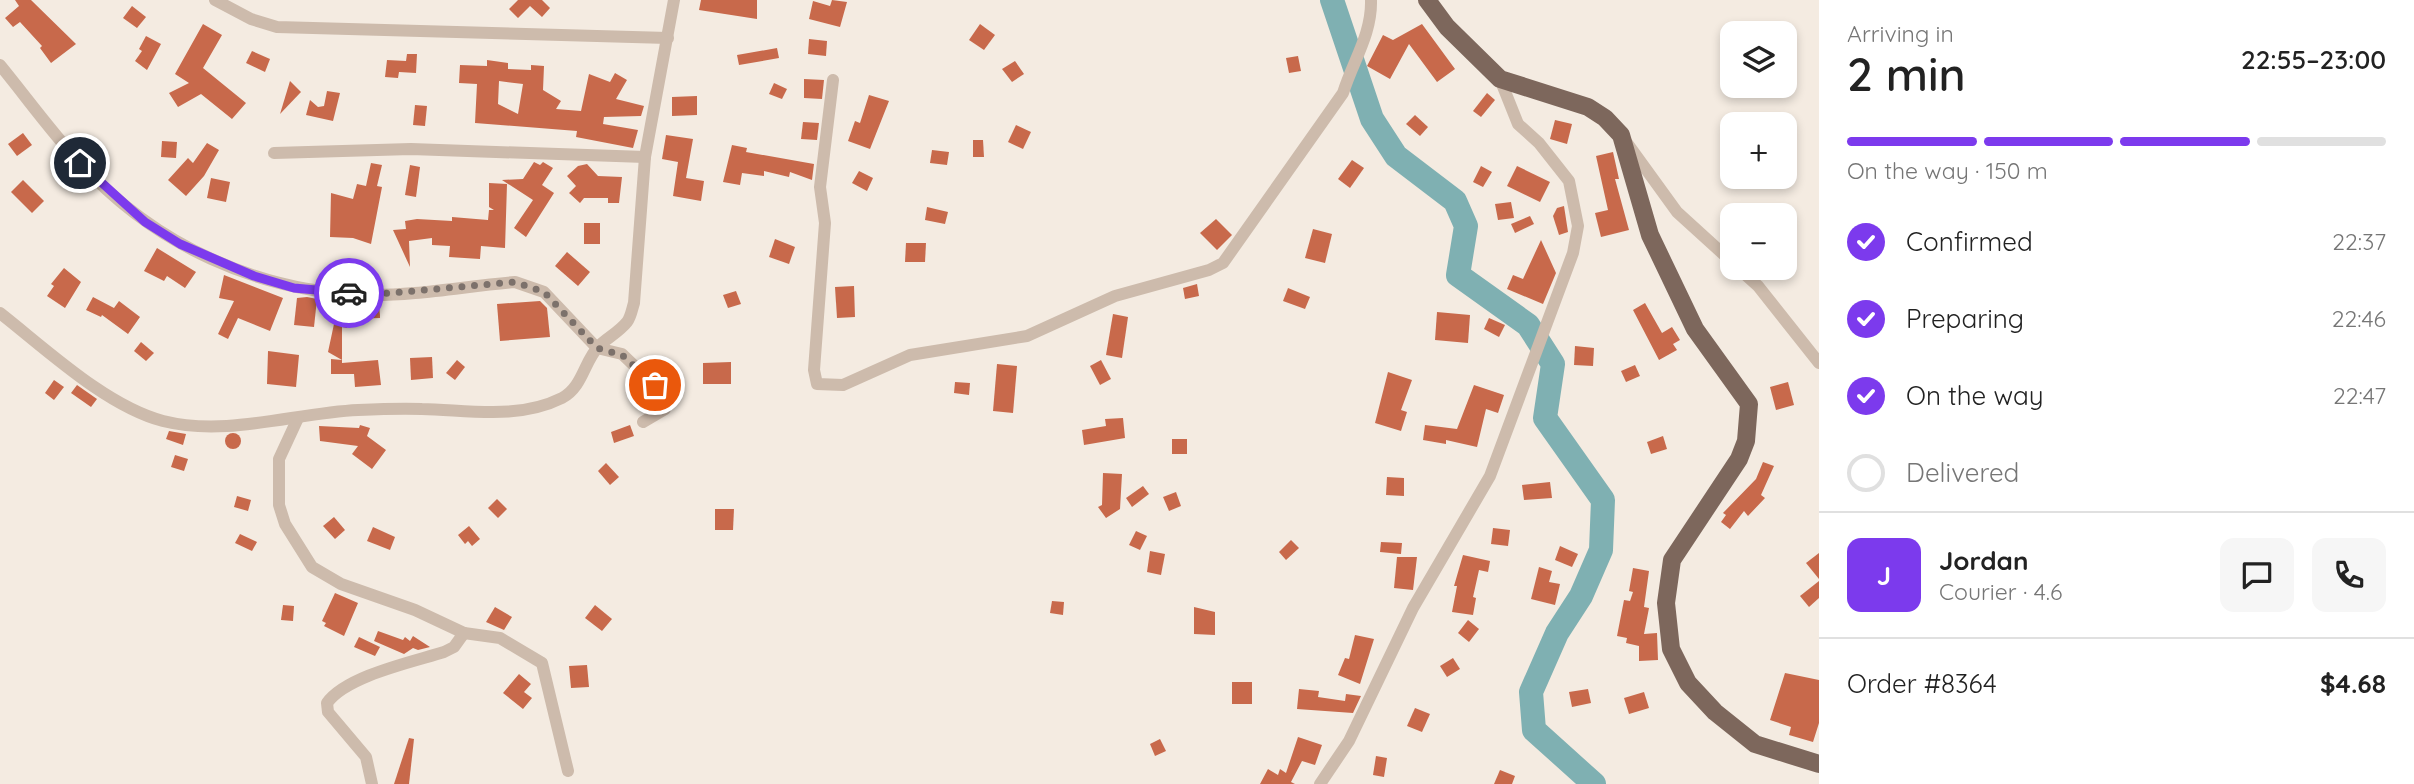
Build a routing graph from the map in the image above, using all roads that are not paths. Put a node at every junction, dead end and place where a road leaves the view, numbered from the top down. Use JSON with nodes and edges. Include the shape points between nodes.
{"nodes":[{"id":1,"x":215,"y":0,"type":"edge"},
{"id":2,"x":674,"y":0,"type":"edge"},
{"id":3,"x":1371,"y":0,"type":"edge"},
{"id":4,"x":1426,"y":0,"type":"edge"},
{"id":5,"x":668,"y":38,"type":"junction"},
{"id":6,"x":0,"y":65,"type":"edge"},
{"id":7,"x":1500,"y":79,"type":"junction"},
{"id":8,"x":833,"y":80,"type":"dead end"},
{"id":9,"x":1621,"y":135,"type":"junction"},
{"id":10,"x":274,"y":153,"type":"dead end"},
{"id":11,"x":645,"y":157,"type":"junction"},
{"id":12,"x":1720,"y":251,"type":"edge"},
{"id":13,"x":1751,"y":280,"type":"edge"},
{"id":14,"x":0,"y":313,"type":"edge"},
{"id":15,"x":597,"y":348,"type":"junction"},
{"id":16,"x":1819,"y":363,"type":"edge"},
{"id":17,"x":299,"y":418,"type":"junction"},
{"id":18,"x":643,"y":422,"type":"dead end"},
{"id":19,"x":464,"y":634,"type":"junction"},
{"id":20,"x":1819,"y":764,"type":"edge"},
{"id":21,"x":568,"y":771,"type":"dead end"},
{"id":22,"x":372,"y":784,"type":"edge"},
{"id":23,"x":1320,"y":784,"type":"edge"}],
"edges":[{"from":1,"to":5,"type":"street","via":[[277,27]]},
{"from":2,"to":5,"type":"street"},
{"from":3,"to":8,"type":"street","via":[[1367,35],[1343,93],[1223,263],[1115,296],[1027,336],[910,355],[832,386],[817,384],[814,370],[825,223],[820,187]]},
{"from":4,"to":7,"type":"main road"},
{"from":5,"to":11,"type":"street"},
{"from":6,"to":15,"type":"street","via":[[80,163],[145,222],[190,249],[294,288],[368,295],[515,282],[544,292]]},
{"from":7,"to":9,"type":"main road","via":[[1588,107]]},
{"from":7,"to":23,"type":"street","via":[[1518,124],[1569,181],[1578,226],[1573,253],[1490,476],[1413,608],[1349,741]]},
{"from":9,"to":12,"type":"street","via":[[1677,212]]},
{"from":9,"to":20,"type":"main road","via":[[1650,234],[1695,329],[1749,404],[1746,441],[1739,459],[1672,560],[1666,603],[1671,649],[1688,683],[1755,744]]},
{"from":10,"to":11,"type":"street","via":[[411,149]]},
{"from":11,"to":15,"type":"street","via":[[631,311],[622,328]]},
{"from":13,"to":16,"type":"street"},
{"from":14,"to":17,"type":"street","via":[[64,363],[142,414],[196,425]]},
{"from":15,"to":17,"type":"street","via":[[577,384],[563,397],[526,410],[495,414],[419,408],[354,410]]},
{"from":15,"to":18,"type":"street","via":[[622,355],[667,398],[665,409]]},
{"from":17,"to":19,"type":"street","via":[[279,458],[279,505],[285,524],[312,567],[341,584],[415,610]]},
{"from":19,"to":21,"type":"street","via":[[500,638],[542,663]]},
{"from":19,"to":22,"type":"street","via":[[454,647],[364,679],[327,703],[328,712],[366,757]]}]}
